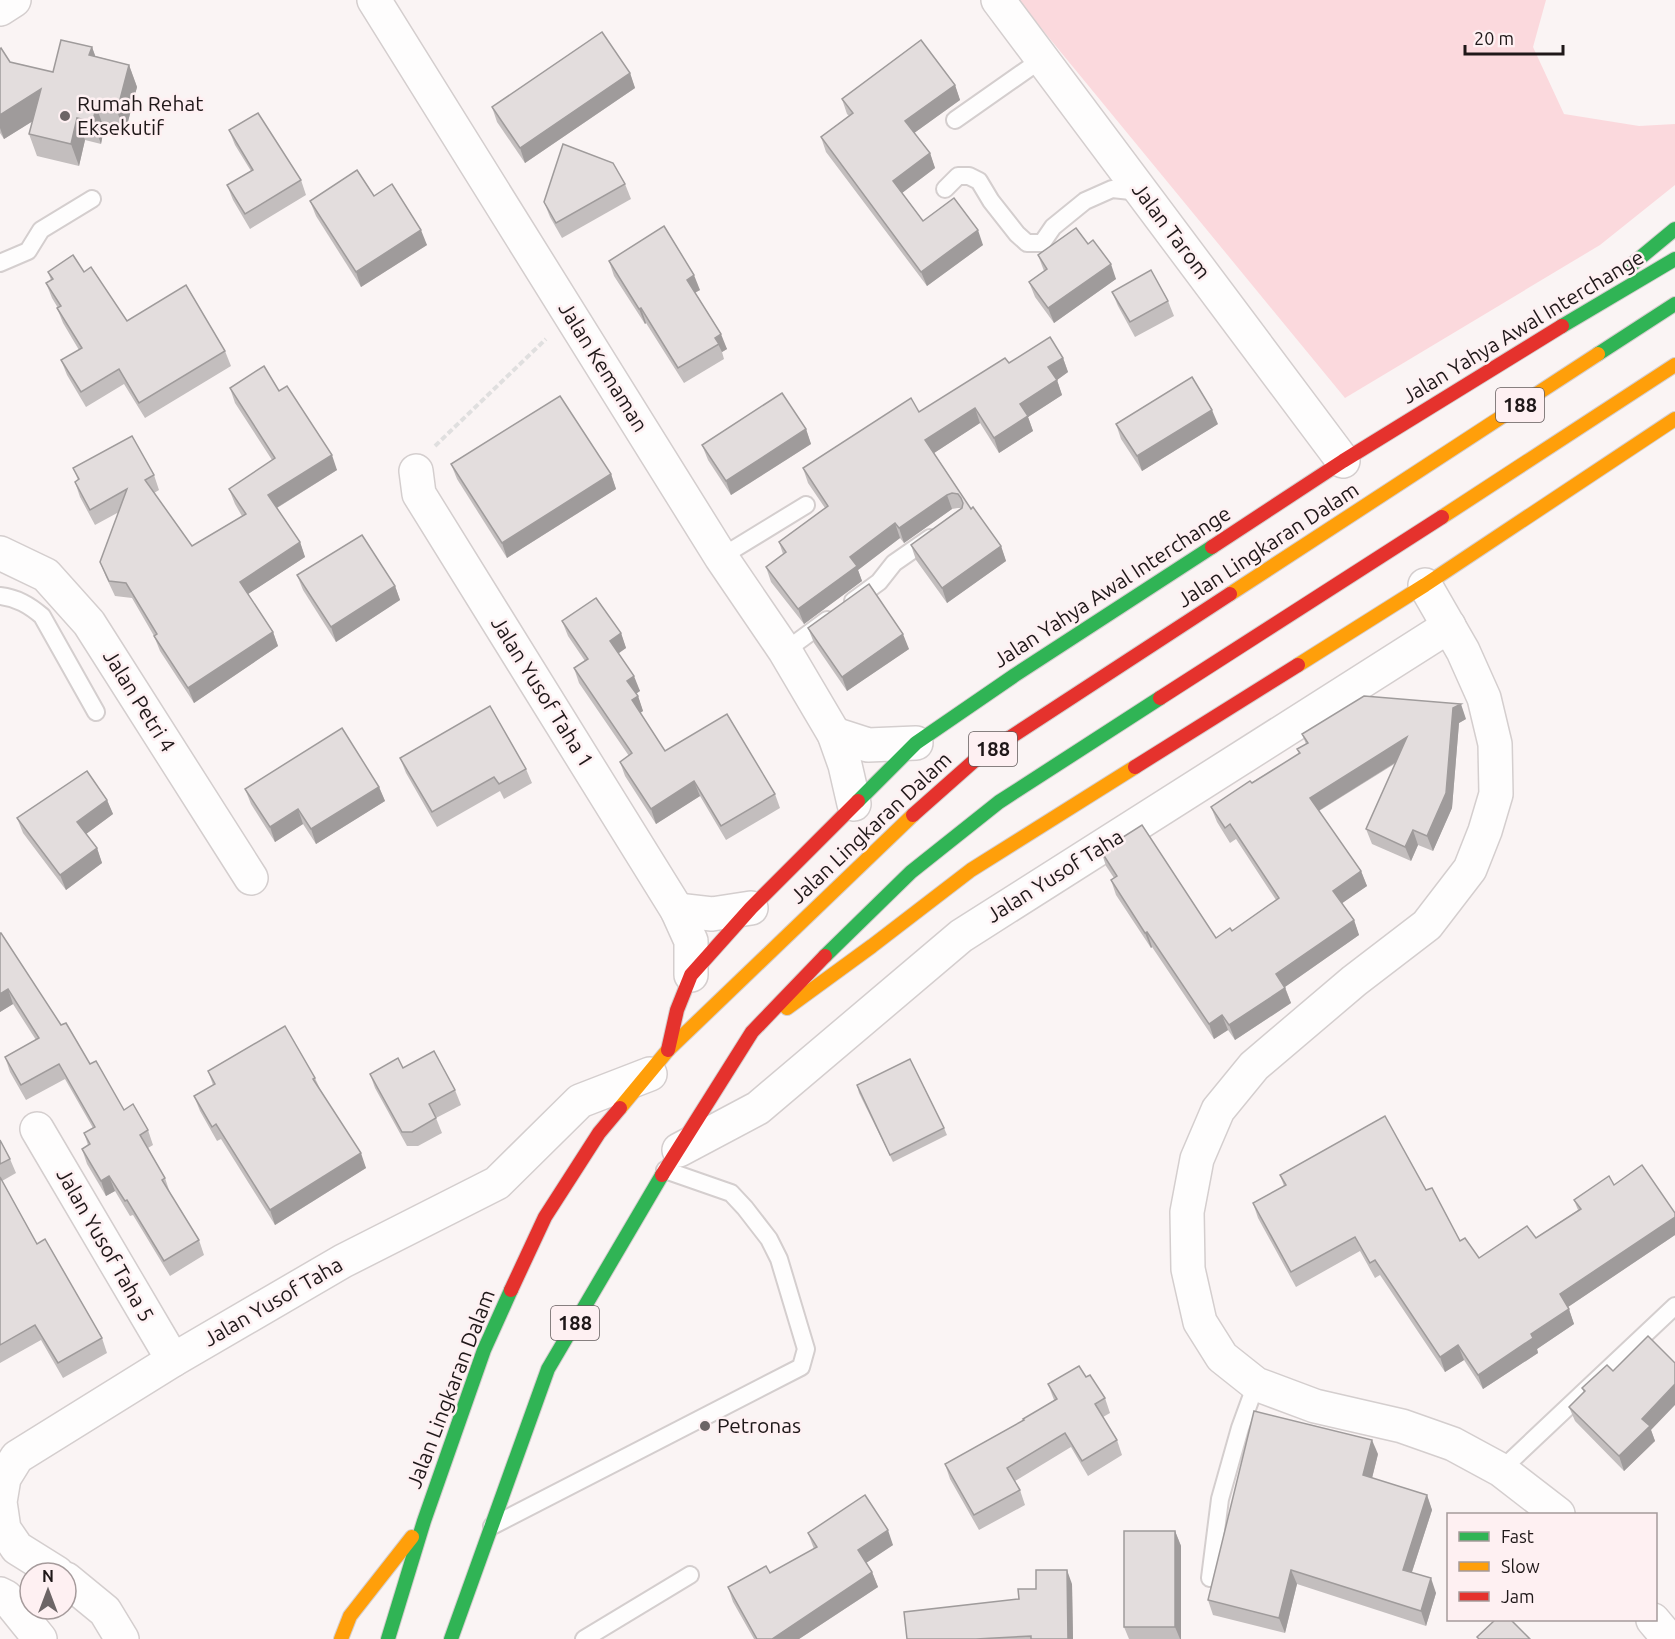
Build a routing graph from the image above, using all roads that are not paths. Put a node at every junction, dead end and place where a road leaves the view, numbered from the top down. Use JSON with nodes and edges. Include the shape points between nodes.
{"nodes":[{"id":1,"x":14,"y":0,"type":"edge"},
{"id":2,"x":374,"y":0,"type":"edge"},
{"id":3,"x":998,"y":0,"type":"edge"},
{"id":4,"x":0,"y":9,"type":"edge"},
{"id":5,"x":1034,"y":66,"type":"junction"},
{"id":6,"x":955,"y":120,"type":"dead end"},
{"id":7,"x":945,"y":189,"type":"dead end"},
{"id":8,"x":92,"y":199,"type":"dead end"},
{"id":9,"x":1149,"y":201,"type":"junction"},
{"id":10,"x":1675,"y":229,"type":"edge"},
{"id":11,"x":1675,"y":259,"type":"edge"},
{"id":12,"x":0,"y":263,"type":"edge"},
{"id":13,"x":1675,"y":304,"type":"edge"},
{"id":14,"x":1552,"y":332,"type":"junction"},
{"id":15,"x":1675,"y":365,"type":"edge"},
{"id":16,"x":1675,"y":419,"type":"edge"},
{"id":17,"x":1343,"y":461,"type":"junction"},
{"id":18,"x":416,"y":471,"type":"road end"},
{"id":19,"x":806,"y":505,"type":"dead end"},
{"id":20,"x":940,"y":530,"type":"edge"},
{"id":21,"x":0,"y":553,"type":"edge"},
{"id":22,"x":721,"y":557,"type":"junction"},
{"id":23,"x":1425,"y":585,"type":"junction"},
{"id":24,"x":0,"y":596,"type":"edge"},
{"id":25,"x":1449,"y":626,"type":"junction"},
{"id":26,"x":785,"y":651,"type":"junction"},
{"id":27,"x":96,"y":712,"type":"dead end"},
{"id":28,"x":834,"y":734,"type":"junction"},
{"id":29,"x":916,"y":743,"type":"junction"},
{"id":30,"x":854,"y":804,"type":"junction"},
{"id":31,"x":250,"y":878,"type":"dead end"},
{"id":32,"x":751,"y":908,"type":"junction"},
{"id":33,"x":677,"y":910,"type":"junction"},
{"id":34,"x":691,"y":975,"type":"junction"},
{"id":35,"x":752,"y":1032,"type":"junction"},
{"id":36,"x":659,"y":1062,"type":"junction"},
{"id":37,"x":38,"y":1129,"type":"dead end"},
{"id":38,"x":672,"y":1160,"type":"junction"},
{"id":39,"x":1675,"y":1306,"type":"edge"},
{"id":40,"x":173,"y":1360,"type":"junction"},
{"id":41,"x":1256,"y":1384,"type":"junction"},
{"id":42,"x":1501,"y":1470,"type":"junction"},
{"id":43,"x":1555,"y":1513,"type":"edge"},
{"id":44,"x":424,"y":1521,"type":"junction"},
{"id":45,"x":491,"y":1526,"type":"junction"},
{"id":46,"x":38,"y":1561,"type":"edge"},
{"id":47,"x":690,"y":1575,"type":"dead end"},
{"id":48,"x":1210,"y":1578,"type":"dead end"},
{"id":49,"x":78,"y":1589,"type":"edge"},
{"id":50,"x":0,"y":1593,"type":"edge"},
{"id":51,"x":1654,"y":1621,"type":"edge"},
{"id":52,"x":40,"y":1639,"type":"edge"},
{"id":53,"x":122,"y":1639,"type":"edge"},
{"id":54,"x":340,"y":1639,"type":"edge"},
{"id":55,"x":388,"y":1639,"type":"edge"},
{"id":56,"x":451,"y":1639,"type":"edge"},
{"id":57,"x":584,"y":1639,"type":"edge"},
{"id":58,"x":1669,"y":1639,"type":"edge"}],
"edges":[{"from":1,"to":4,"type":"street"},
{"from":2,"to":22,"type":"street","name":"Jalan Kemaman"},
{"from":3,"to":5,"type":"street","name":"Jalan Tarom"},
{"from":5,"to":6,"type":"lane"},
{"from":5,"to":9,"type":"street","name":"Jalan Tarom"},
{"from":7,"to":9,"type":"lane","via":[[958,176],[979,181],[1027,243],[1042,243],[1053,227],[1085,201],[1112,189],[1131,191]]},
{"from":8,"to":12,"type":"lane","via":[[41,230],[28,251]]},
{"from":9,"to":17,"type":"street","name":"Jalan Tarom"},
{"from":10,"to":14,"type":"main road"},
{"from":11,"to":14,"type":"main road","name":"Jalan Yahya Awal Interchange"},
{"from":13,"to":36,"type":"main road","name":"Jalan Lingkaran Dalam","number":"188","via":[[974,761],[898,827]]},
{"from":14,"to":17,"type":"main road","name":"Jalan Yahya Awal Interchange"},
{"from":15,"to":35,"type":"main road","number":"188","via":[[999,802],[911,872]]},
{"from":16,"to":23,"type":"main road"},
{"from":17,"to":29,"type":"main road","name":"Jalan Yahya Awal Interchange"},
{"from":18,"to":33,"type":"street","name":"Jalan Yusof Taha 1","via":[[419,494]]},
{"from":19,"to":22,"type":"lane"},
{"from":20,"to":26,"type":"lane","via":[[894,562],[879,582]]},
{"from":21,"to":31,"type":"street","name":"Jalan Petri 4","via":[[46,575],[89,623]]},
{"from":22,"to":26,"type":"street","name":"Jalan Kemaman"},
{"from":23,"to":25,"type":"street"},
{"from":23,"to":35,"type":"main road","via":[[971,870]]},
{"from":24,"to":27,"type":"lane","via":[[29,605],[42,616]]},
{"from":25,"to":38,"type":"street","name":"Jalan Yusof Taha","via":[[961,936],[758,1108]]},
{"from":25,"to":41,"type":"street","via":[[1484,699],[1495,744],[1496,794],[1470,869],[1427,925],[1254,1066],[1218,1110],[1197,1159],[1187,1212],[1188,1269],[1200,1322],[1222,1357]]},
{"from":26,"to":28,"type":"street","name":"Jalan Kemaman"},
{"from":28,"to":29,"type":"street","via":[[868,745]]},
{"from":28,"to":30,"type":"street","name":"Jalan Kemaman"},
{"from":29,"to":30,"type":"main road","name":"Jalan Yahya Awal Interchange"},
{"from":30,"to":32,"type":"main road","name":"Jalan Yahya Awal Interchange"},
{"from":32,"to":33,"type":"street","via":[[712,914]]},
{"from":32,"to":34,"type":"main road","name":"Jalan Yahya Awal Interchange"},
{"from":33,"to":34,"type":"street","name":"Jalan Yusof Taha 1","via":[[691,941]]},
{"from":34,"to":36,"type":"main road","name":"Jalan Yahya Awal Interchange"},
{"from":35,"to":38,"type":"main road","number":"188"},
{"from":36,"to":40,"type":"street","name":"Jalan Yusof Taha","via":[[580,1101],[497,1183],[343,1261]]},
{"from":36,"to":44,"type":"main road","name":"Jalan Lingkaran Dalam","number":"188","via":[[599,1133],[545,1217],[484,1350]]},
{"from":37,"to":40,"type":"street","name":"Jalan Yusof Taha 5"},
{"from":38,"to":45,"type":"main road","number":"188","via":[[548,1369]]},
{"from":38,"to":45,"type":"lane","via":[[731,1193],[769,1239],[806,1349],[801,1367]]},
{"from":39,"to":42,"type":"lane"},
{"from":40,"to":46,"type":"street","name":"Jalan Yusof Taha","via":[[17,1457],[4,1478],[0,1502],[4,1529],[17,1548]]},
{"from":41,"to":42,"type":"street","via":[[1315,1406],[1401,1426],[1453,1444]]},
{"from":41,"to":48,"type":"lane","via":[[1220,1499]]},
{"from":42,"to":43,"type":"street"},
{"from":44,"to":54,"type":"main road","via":[[350,1616]]},
{"from":44,"to":55,"type":"main road","name":"Jalan Lingkaran Dalam","number":"188"},
{"from":45,"to":56,"type":"main road","number":"188"},
{"from":47,"to":57,"type":"lane"},
{"from":49,"to":53,"type":"street","via":[[105,1611]]},
{"from":50,"to":52,"type":"street"},
{"from":51,"to":58,"type":"street"}]}
